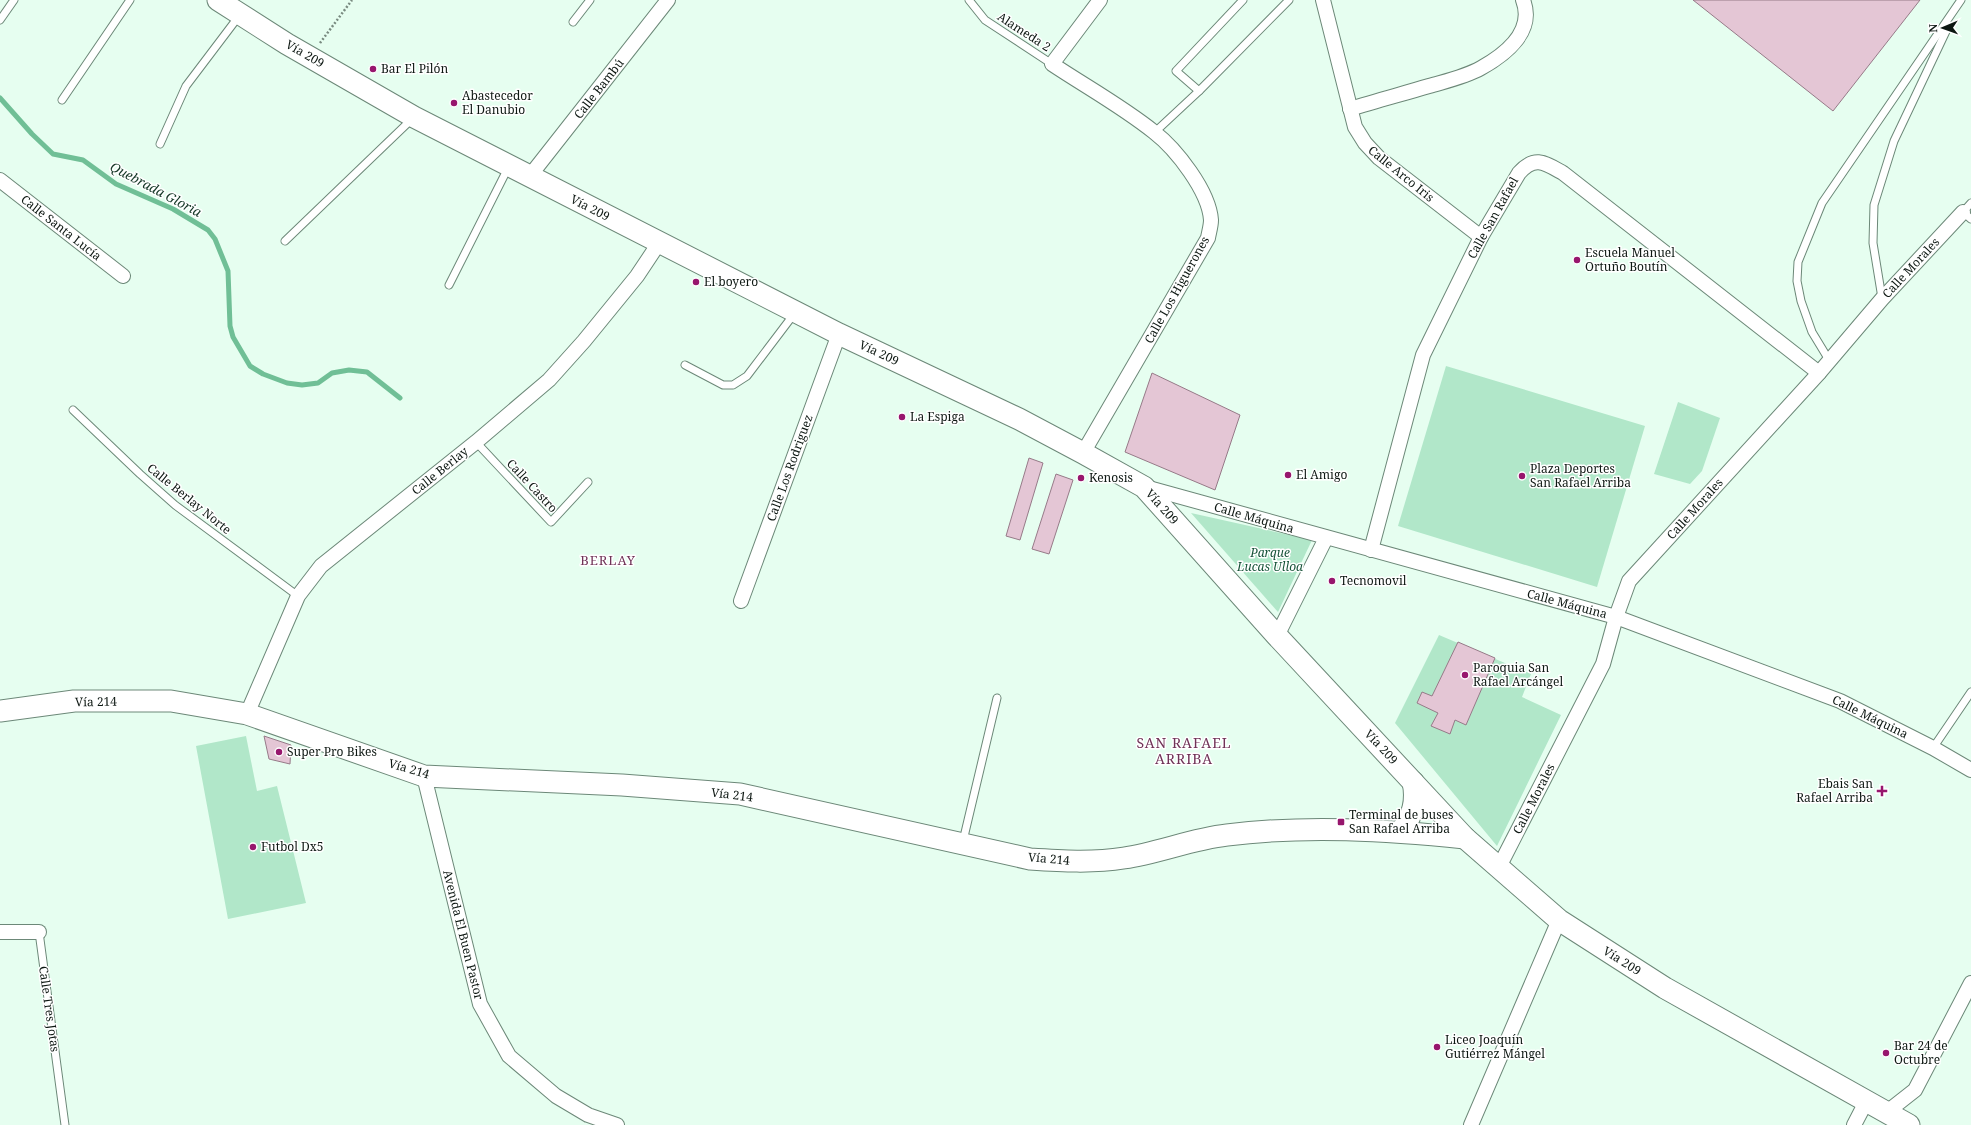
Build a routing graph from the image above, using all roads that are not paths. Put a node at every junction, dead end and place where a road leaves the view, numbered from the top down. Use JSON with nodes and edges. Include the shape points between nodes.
{"nodes":[{"id":1,"x":14,"y":0,"type":"edge"},
{"id":2,"x":130,"y":0,"type":"edge"},
{"id":3,"x":218,"y":0,"type":"edge"},
{"id":4,"x":590,"y":0,"type":"edge"},
{"id":5,"x":668,"y":0,"type":"edge"},
{"id":6,"x":970,"y":0,"type":"edge"},
{"id":7,"x":1100,"y":0,"type":"edge"},
{"id":8,"x":1243,"y":0,"type":"edge"},
{"id":9,"x":1289,"y":0,"type":"edge"},
{"id":10,"x":1323,"y":0,"type":"edge"},
{"id":11,"x":1523,"y":0,"type":"edge"},
{"id":12,"x":1959,"y":2,"type":"edge"},
{"id":13,"x":240,"y":14,"type":"junction"},
{"id":14,"x":0,"y":20,"type":"edge"},
{"id":15,"x":574,"y":22,"type":"dead end"},
{"id":16,"x":1052,"y":64,"type":"junction"},
{"id":17,"x":1199,"y":91,"type":"junction"},
{"id":18,"x":62,"y":100,"type":"dead end"},
{"id":19,"x":1350,"y":109,"type":"junction"},
{"id":20,"x":414,"y":117,"type":"junction"},
{"id":21,"x":1155,"y":132,"type":"junction"},
{"id":22,"x":160,"y":144,"type":"dead end"},
{"id":23,"x":508,"y":167,"type":"junction"},
{"id":24,"x":529,"y":177,"type":"junction"},
{"id":25,"x":0,"y":180,"type":"edge"},
{"id":26,"x":1968,"y":211,"type":"edge"},
{"id":27,"x":1481,"y":237,"type":"junction"},
{"id":28,"x":285,"y":240,"type":"dead end"},
{"id":29,"x":659,"y":243,"type":"junction"},
{"id":30,"x":123,"y":276,"type":"dead end"},
{"id":31,"x":449,"y":285,"type":"dead end"},
{"id":32,"x":1882,"y":299,"type":"junction"},
{"id":33,"x":795,"y":312,"type":"junction"},
{"id":34,"x":839,"y":334,"type":"junction"},
{"id":35,"x":1829,"y":360,"type":"junction"},
{"id":36,"x":685,"y":365,"type":"dead end"},
{"id":37,"x":1819,"y":373,"type":"junction"},
{"id":38,"x":73,"y":410,"type":"dead end"},
{"id":39,"x":476,"y":442,"type":"junction"},
{"id":40,"x":1084,"y":452,"type":"junction"},
{"id":41,"x":588,"y":482,"type":"dead end"},
{"id":42,"x":1144,"y":487,"type":"junction"},
{"id":43,"x":1326,"y":538,"type":"junction"},
{"id":44,"x":1371,"y":550,"type":"junction"},
{"id":45,"x":298,"y":596,"type":"junction"},
{"id":46,"x":740,"y":601,"type":"dead end"},
{"id":47,"x":1616,"y":617,"type":"junction"},
{"id":48,"x":1277,"y":636,"type":"junction"},
{"id":49,"x":1971,"y":692,"type":"edge"},
{"id":50,"x":997,"y":698,"type":"dead end"},
{"id":51,"x":0,"y":711,"type":"edge"},
{"id":52,"x":247,"y":714,"type":"junction"},
{"id":53,"x":1933,"y":748,"type":"junction"},
{"id":54,"x":1971,"y":770,"type":"edge"},
{"id":55,"x":424,"y":776,"type":"junction"},
{"id":56,"x":1413,"y":782,"type":"junction"},
{"id":57,"x":1401,"y":832,"type":"junction"},
{"id":58,"x":1466,"y":838,"type":"junction"},
{"id":59,"x":963,"y":844,"type":"junction"},
{"id":60,"x":1499,"y":867,"type":"junction"},
{"id":61,"x":1559,"y":920,"type":"junction"},
{"id":62,"x":0,"y":932,"type":"edge"},
{"id":63,"x":39,"y":932,"type":"joint"},
{"id":64,"x":1971,"y":983,"type":"edge"},
{"id":65,"x":1867,"y":1100,"type":"junction"},
{"id":66,"x":1887,"y":1112,"type":"junction"},
{"id":67,"x":592,"y":1120,"type":"edge"},
{"id":68,"x":64,"y":1125,"type":"edge"},
{"id":69,"x":617,"y":1125,"type":"edge"},
{"id":70,"x":1471,"y":1125,"type":"edge"},
{"id":71,"x":1854,"y":1125,"type":"edge"},
{"id":72,"x":1909,"y":1125,"type":"edge"}],
"edges":[{"from":1,"to":14,"type":"lane"},
{"from":2,"to":18,"type":"lane"},
{"from":3,"to":13,"type":"main road","name":"Vía 209"},
{"from":4,"to":15,"type":"lane"},
{"from":5,"to":24,"type":"street","name":"Calle Bambú"},
{"from":6,"to":16,"type":"lane","name":"Alameda 2","via":[[985,20]]},
{"from":7,"to":16,"type":"street"},
{"from":8,"to":17,"type":"lane","via":[[1176,71]]},
{"from":9,"to":17,"type":"lane"},
{"from":10,"to":19,"type":"street","name":"Calle Arco Iris"},
{"from":11,"to":19,"type":"street","via":[[1526,20],[1522,34],[1505,51],[1480,69]]},
{"from":12,"to":32,"type":"lane","via":[[1894,141],[1874,205],[1874,243]]},
{"from":12,"to":35,"type":"lane","via":[[1822,203],[1798,262],[1797,281],[1801,301],[1812,332]]},
{"from":13,"to":20,"type":"main road","name":"Vía 209"},
{"from":13,"to":22,"type":"lane","via":[[186,86]]},
{"from":16,"to":21,"type":"street","name":"Calle Los Higuerones"},
{"from":17,"to":21,"type":"lane"},
{"from":19,"to":27,"type":"street","name":"Calle Arco Iris","via":[[1355,127],[1378,158]]},
{"from":20,"to":23,"type":"main road","name":"Vía 209"},
{"from":20,"to":28,"type":"lane"},
{"from":21,"to":40,"type":"street","name":"Calle Los Higuerones","via":[[1188,169],[1201,189],[1211,220],[1208,238]]},
{"from":23,"to":24,"type":"main road","name":"Vía 209"},
{"from":23,"to":31,"type":"lane"},
{"from":24,"to":29,"type":"main road","name":"Vía 209"},
{"from":25,"to":30,"type":"street","name":"Calle Santa Lucía"},
{"from":26,"to":32,"type":"street","name":"Calle Morales"},
{"from":27,"to":37,"type":"street","name":"Calle San Rafael","via":[[1525,165],[1533,162],[1548,164]]},
{"from":27,"to":44,"type":"street","name":"Calle San Rafael","via":[[1423,355]]},
{"from":29,"to":33,"type":"main road","name":"Vía 209"},
{"from":29,"to":39,"type":"street","name":"Calle Berlay","via":[[637,276],[554,374]]},
{"from":32,"to":35,"type":"street","name":"Calle Morales"},
{"from":33,"to":34,"type":"main road","name":"Vía 209"},
{"from":33,"to":36,"type":"lane","via":[[747,376],[733,385],[724,385]]},
{"from":34,"to":40,"type":"main road","name":"Vía 209"},
{"from":34,"to":46,"type":"street","name":"Calle Los Rodriguez"},
{"from":35,"to":37,"type":"street","name":"Calle Morales"},
{"from":37,"to":47,"type":"street","name":"Calle Morales","via":[[1630,581]]},
{"from":38,"to":45,"type":"lane","name":"Calle Berlay Norte","via":[[175,504]]},
{"from":39,"to":41,"type":"lane","name":"Calle Castro","via":[[552,522]]},
{"from":39,"to":45,"type":"street","name":"Calle Berlay","via":[[321,566]]},
{"from":40,"to":42,"type":"main road","name":"Vía 209"},
{"from":42,"to":43,"type":"street","name":"Calle Máquina"},
{"from":42,"to":48,"type":"main road","name":"Vía 209"},
{"from":43,"to":44,"type":"street","name":"Calle Máquina"},
{"from":43,"to":48,"type":"street"},
{"from":44,"to":47,"type":"street","name":"Calle Máquina"},
{"from":45,"to":52,"type":"street","name":"Calle Berlay"},
{"from":47,"to":53,"type":"street","name":"Calle Máquina","via":[[1840,701]]},
{"from":47,"to":60,"type":"street","name":"Calle Morales","via":[[1603,664]]},
{"from":48,"to":56,"type":"main road","name":"Vía 209"},
{"from":49,"to":53,"type":"lane"},
{"from":50,"to":59,"type":"lane"},
{"from":51,"to":52,"type":"main road","name":"Vía 214","via":[[74,701],[171,701]]},
{"from":52,"to":55,"type":"main road","name":"Vía 214"},
{"from":53,"to":54,"type":"street","name":"Calle Máquina"},
{"from":55,"to":59,"type":"main road","name":"Vía 214","via":[[622,785],[740,794]]},
{"from":55,"to":67,"type":"street","name":"Avenida El Buen Pastor","via":[[480,1004],[509,1056],[556,1096]]},
{"from":56,"to":57,"type":"main road","via":[[1413,808]]},
{"from":56,"to":58,"type":"main road","name":"Vía 209"},
{"from":57,"to":58,"type":"main road","name":"Vía 214"},
{"from":57,"to":59,"type":"main road","name":"Vía 214","via":[[1308,830],[1226,835],[1123,858],[1076,862],[1030,859]]},
{"from":58,"to":60,"type":"main road","name":"Vía 209"},
{"from":60,"to":61,"type":"main road","name":"Vía 209"},
{"from":61,"to":65,"type":"main road","name":"Vía 209","via":[[1665,988]]},
{"from":61,"to":70,"type":"street"},
{"from":62,"to":63,"type":"street","name":"Calle Tres Jotas"},
{"from":63,"to":68,"type":"lane","name":"Calle Tres Jotas"},
{"from":64,"to":66,"type":"street","via":[[1915,1090]]},
{"from":65,"to":66,"type":"main road","name":"Vía 209"},
{"from":65,"to":71,"type":"street"},
{"from":66,"to":72,"type":"main road","name":"Vía 209"},
{"from":67,"to":69,"type":"street","name":"Avenida El Buen Pastor"}]}
